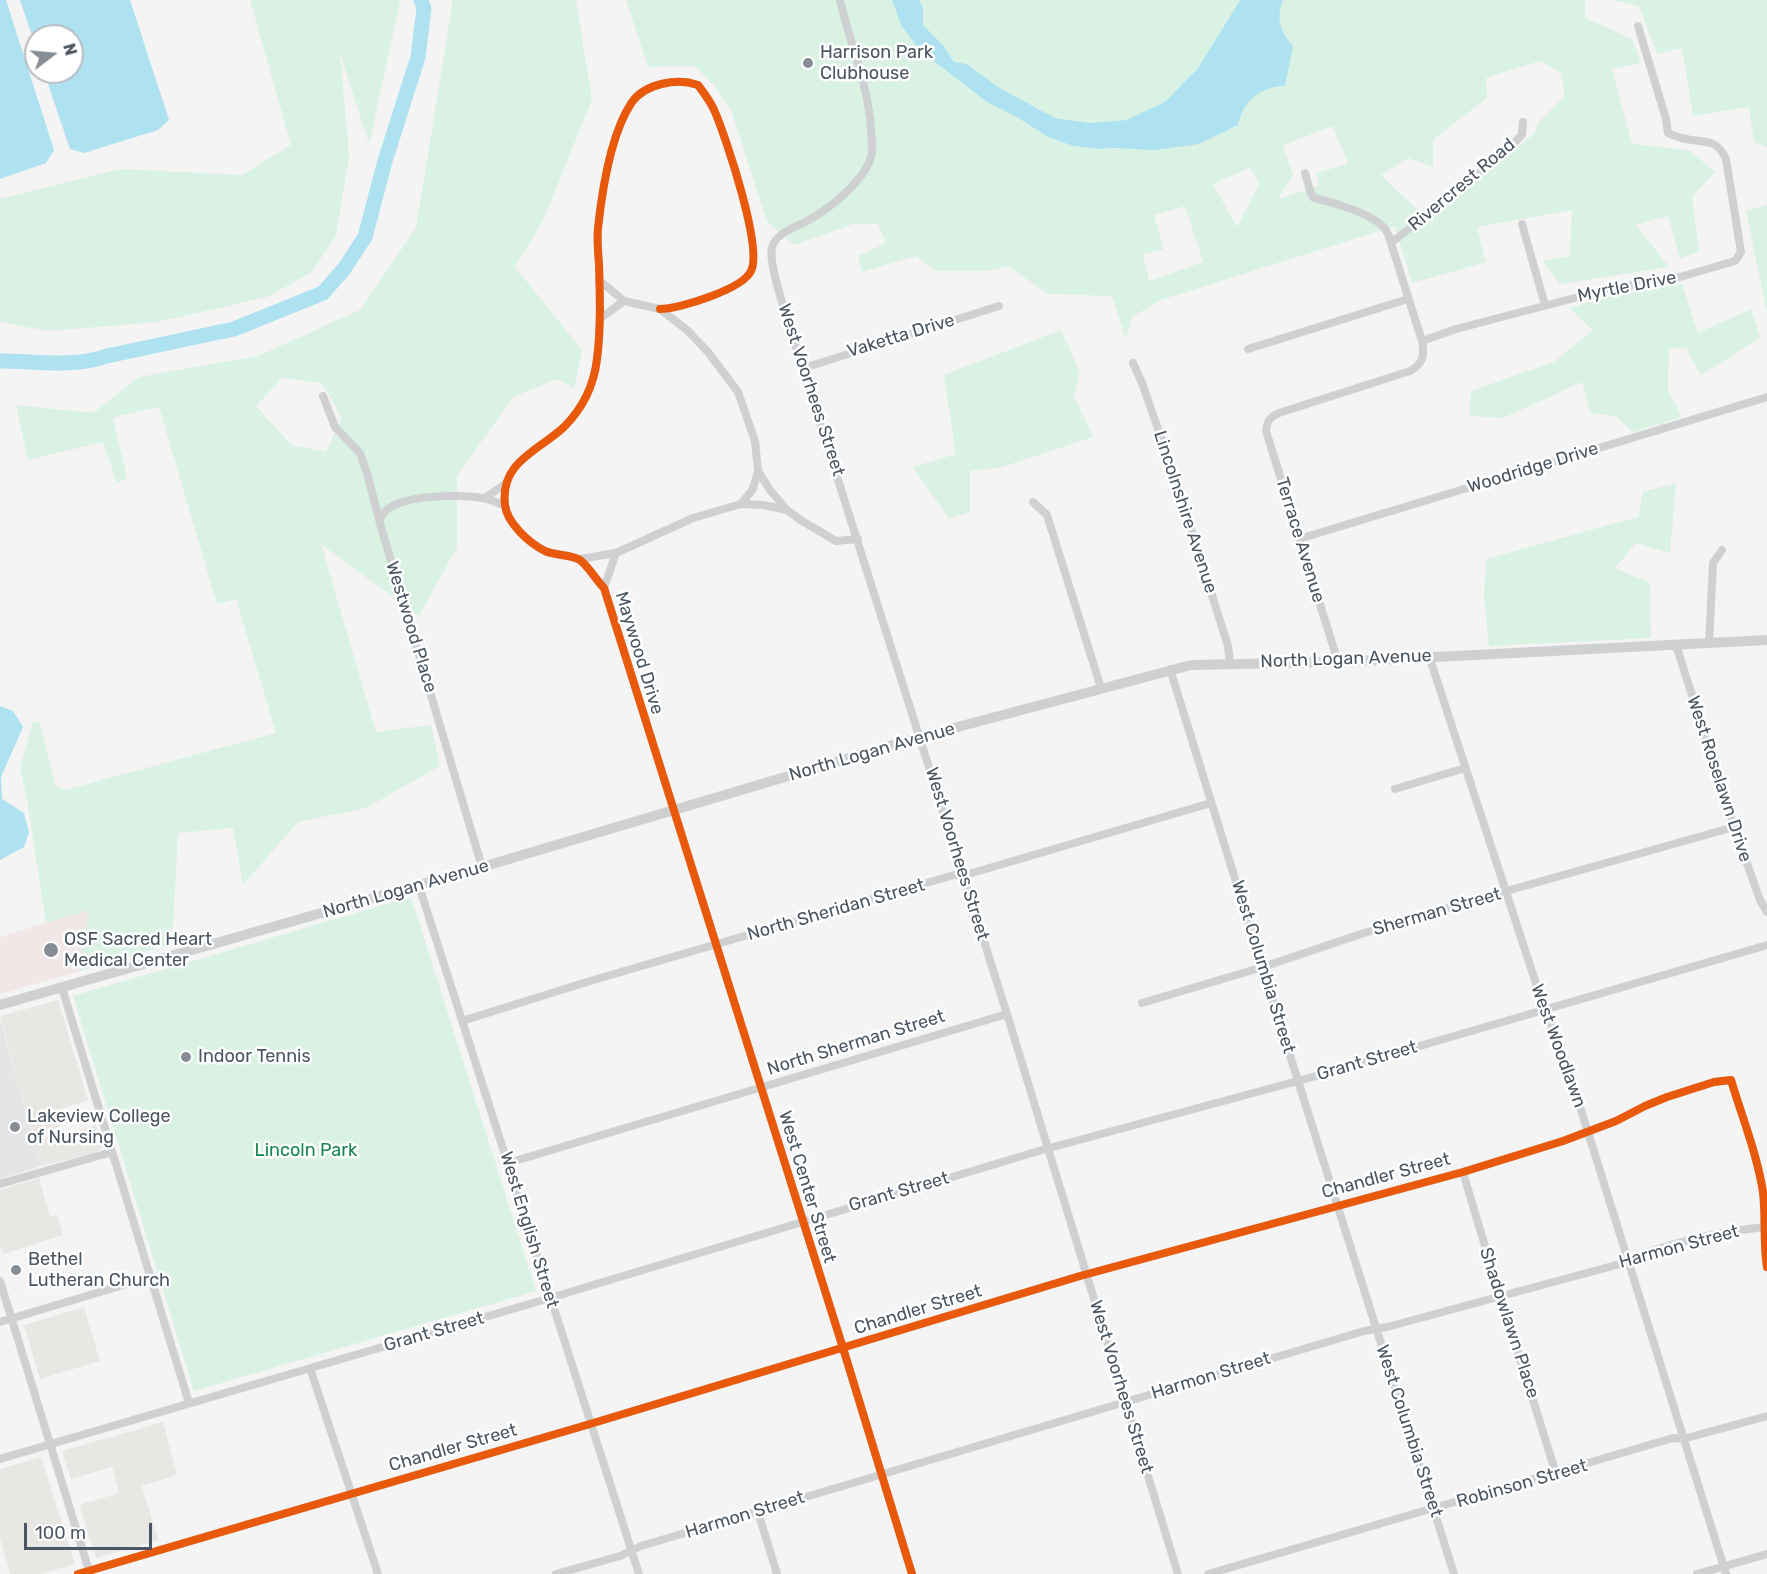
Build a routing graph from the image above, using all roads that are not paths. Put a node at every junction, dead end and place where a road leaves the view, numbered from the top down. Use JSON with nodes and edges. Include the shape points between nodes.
{"nodes":[{"id":1,"x":840,"y":0,"type":"edge"},
{"id":2,"x":1638,"y":26,"type":"dead end"},
{"id":3,"x":1523,"y":122,"type":"dead end"},
{"id":4,"x":1305,"y":173,"type":"dead end"},
{"id":5,"x":1522,"y":225,"type":"dead end"},
{"id":6,"x":1391,"y":243,"type":"junction"},
{"id":7,"x":599,"y":280,"type":"junction"},
{"id":8,"x":1408,"y":299,"type":"junction"},
{"id":9,"x":624,"y":301,"type":"junction"},
{"id":10,"x":1545,"y":305,"type":"junction"},
{"id":11,"x":999,"y":306,"type":"dead end"},
{"id":12,"x":660,"y":309,"type":"junction"},
{"id":13,"x":601,"y":318,"type":"junction"},
{"id":14,"x":1422,"y":341,"type":"junction"},
{"id":15,"x":1248,"y":350,"type":"dead end"},
{"id":16,"x":1133,"y":363,"type":"dead end"},
{"id":17,"x":804,"y":368,"type":"junction"},
{"id":18,"x":323,"y":396,"type":"dead end"},
{"id":19,"x":1767,"y":397,"type":"edge"},
{"id":20,"x":759,"y":471,"type":"junction"},
{"id":21,"x":505,"y":484,"type":"junction"},
{"id":22,"x":485,"y":498,"type":"junction"},
{"id":23,"x":1033,"y":502,"type":"dead end"},
{"id":24,"x":741,"y":504,"type":"junction"},
{"id":25,"x":505,"y":506,"type":"junction"},
{"id":26,"x":787,"y":510,"type":"junction"},
{"id":27,"x":380,"y":520,"type":"junction"},
{"id":28,"x":858,"y":539,"type":"junction"},
{"id":29,"x":1299,"y":539,"type":"junction"},
{"id":30,"x":1722,"y":550,"type":"dead end"},
{"id":31,"x":616,"y":553,"type":"junction"},
{"id":32,"x":580,"y":559,"type":"junction"},
{"id":33,"x":603,"y":588,"type":"junction"},
{"id":34,"x":1767,"y":640,"type":"edge"},
{"id":35,"x":1709,"y":643,"type":"junction"},
{"id":36,"x":1676,"y":645,"type":"junction"},
{"id":37,"x":1429,"y":656,"type":"junction"},
{"id":38,"x":1338,"y":662,"type":"junction"},
{"id":39,"x":1230,"y":663,"type":"junction"},
{"id":40,"x":1170,"y":669,"type":"junction"},
{"id":41,"x":1101,"y":688,"type":"junction"},
{"id":42,"x":920,"y":736,"type":"junction"},
{"id":43,"x":1465,"y":768,"type":"junction"},
{"id":44,"x":1395,"y":789,"type":"dead end"},
{"id":45,"x":1211,"y":803,"type":"junction"},
{"id":46,"x":672,"y":809,"type":"junction"},
{"id":47,"x":1734,"y":827,"type":"junction"},
{"id":48,"x":482,"y":867,"type":"junction"},
{"id":49,"x":963,"y":874,"type":"junction"},
{"id":50,"x":418,"y":886,"type":"junction"},
{"id":51,"x":1506,"y":892,"type":"junction"},
{"id":52,"x":1767,"y":912,"type":"edge"},
{"id":53,"x":715,"y":945,"type":"junction"},
{"id":54,"x":1767,"y":945,"type":"edge"},
{"id":55,"x":1263,"y":967,"type":"junction"},
{"id":56,"x":62,"y":988,"type":"junction"},
{"id":57,"x":1142,"y":1003,"type":"dead end"},
{"id":58,"x":0,"y":1005,"type":"edge"},
{"id":59,"x":1544,"y":1008,"type":"junction"},
{"id":60,"x":1007,"y":1014,"type":"junction"},
{"id":61,"x":462,"y":1021,"type":"junction"},
{"id":62,"x":1299,"y":1080,"type":"junction"},
{"id":63,"x":760,"y":1088,"type":"junction"},
{"id":64,"x":1588,"y":1131,"type":"junction"},
{"id":65,"x":1048,"y":1148,"type":"junction"},
{"id":66,"x":112,"y":1152,"type":"junction"},
{"id":67,"x":508,"y":1162,"type":"junction"},
{"id":68,"x":1463,"y":1172,"type":"junction"},
{"id":69,"x":0,"y":1184,"type":"edge"},
{"id":70,"x":1338,"y":1205,"type":"junction"},
{"id":71,"x":802,"y":1221,"type":"junction"},
{"id":72,"x":1766,"y":1227,"type":"edge"},
{"id":73,"x":1627,"y":1260,"type":"junction"},
{"id":74,"x":1767,"y":1267,"type":"edge"},
{"id":75,"x":1086,"y":1275,"type":"junction"},
{"id":76,"x":150,"y":1277,"type":"junction"},
{"id":77,"x":0,"y":1281,"type":"edge"},
{"id":78,"x":1499,"y":1296,"type":"junction"},
{"id":79,"x":550,"y":1298,"type":"junction"},
{"id":80,"x":12,"y":1319,"type":"junction"},
{"id":81,"x":0,"y":1322,"type":"edge"},
{"id":82,"x":1376,"y":1328,"type":"junction"},
{"id":83,"x":843,"y":1348,"type":"junction"},
{"id":84,"x":310,"y":1368,"type":"junction"},
{"id":85,"x":1126,"y":1402,"type":"junction"},
{"id":86,"x":189,"y":1403,"type":"junction"},
{"id":87,"x":1767,"y":1416,"type":"edge"},
{"id":88,"x":590,"y":1424,"type":"junction"},
{"id":89,"x":1683,"y":1439,"type":"junction"},
{"id":90,"x":50,"y":1445,"type":"junction"},
{"id":91,"x":0,"y":1459,"type":"edge"},
{"id":92,"x":882,"y":1474,"type":"junction"},
{"id":93,"x":1556,"y":1474,"type":"junction"},
{"id":94,"x":350,"y":1494,"type":"junction"},
{"id":95,"x":1434,"y":1510,"type":"junction"},
{"id":96,"x":758,"y":1512,"type":"junction"},
{"id":97,"x":631,"y":1551,"type":"junction"},
{"id":98,"x":1767,"y":1554,"type":"edge"},
{"id":99,"x":1725,"y":1570,"type":"edge"},
{"id":100,"x":89,"y":1572,"type":"edge"},
{"id":101,"x":78,"y":1574,"type":"edge"},
{"id":102,"x":378,"y":1574,"type":"edge"},
{"id":103,"x":556,"y":1574,"type":"edge"},
{"id":104,"x":639,"y":1574,"type":"edge"},
{"id":105,"x":777,"y":1574,"type":"edge"},
{"id":106,"x":912,"y":1574,"type":"edge"},
{"id":107,"x":1178,"y":1574,"type":"edge"},
{"id":108,"x":1208,"y":1574,"type":"edge"},
{"id":109,"x":1454,"y":1574,"type":"edge"},
{"id":110,"x":1697,"y":1574,"type":"edge"}],
"edges":[{"from":1,"to":17,"type":"street","name":"West Voorhees Street","via":[[870,105],[872,153],[855,184],[841,198],[778,237],[771,248],[775,275]]},
{"from":2,"to":10,"type":"street","name":"Myrtle Drive","via":[[1668,133],[1710,142],[1724,153],[1742,252],[1735,261],[1680,277]]},
{"from":3,"to":6,"type":"street","name":"Rivercrest Road","via":[[1522,135],[1507,150]]},
{"from":4,"to":6,"type":"street","name":"Rivercrest Road","via":[[1314,198],[1335,202],[1375,220],[1386,230]]},
{"from":5,"to":10,"type":"street"},
{"from":6,"to":8,"type":"street","name":"Rivercrest Road"},
{"from":7,"to":9,"type":"street"},
{"from":7,"to":12,"type":"street","via":[[598,230],[608,163],[622,122],[642,93],[676,81],[698,85],[716,112],[749,217],[751,271],[736,285],[698,301]]},
{"from":7,"to":13,"type":"street"},
{"from":8,"to":14,"type":"street","name":"Rivercrest Road"},
{"from":8,"to":15,"type":"street"},
{"from":9,"to":12,"type":"street"},
{"from":9,"to":13,"type":"street"},
{"from":10,"to":14,"type":"street","name":"Myrtle Drive"},
{"from":11,"to":17,"type":"street","name":"Vaketta Drive"},
{"from":12,"to":20,"type":"street","via":[[708,352],[738,392],[755,441]]},
{"from":13,"to":21,"type":"street","via":[[597,362],[585,401],[565,426],[515,465]]},
{"from":14,"to":29,"type":"street","name":"Terrace Avenue","via":[[1425,354],[1410,371],[1270,418],[1266,431]]},
{"from":16,"to":39,"type":"street","name":"Lincolnshire Avenue","via":[[1173,472]]},
{"from":17,"to":28,"type":"street","name":"West Voorhees Street"},
{"from":18,"to":27,"type":"street","name":"Westwood Place","via":[[335,427],[360,453]]},
{"from":19,"to":29,"type":"street","name":"Woodridge Drive"},
{"from":20,"to":24,"type":"street","via":[[753,489]]},
{"from":20,"to":26,"type":"street"},
{"from":21,"to":22,"type":"street"},
{"from":21,"to":25,"type":"street"},
{"from":22,"to":25,"type":"street"},
{"from":22,"to":27,"type":"street","via":[[427,496],[390,507]]},
{"from":23,"to":41,"type":"street","via":[[1047,515]]},
{"from":24,"to":26,"type":"street"},
{"from":24,"to":31,"type":"street","via":[[693,518]]},
{"from":25,"to":32,"type":"street","via":[[518,530],[546,551]]},
{"from":26,"to":28,"type":"street","via":[[836,541]]},
{"from":27,"to":48,"type":"street","name":"Westwood Place"},
{"from":28,"to":42,"type":"street","name":"West Voorhees Street"},
{"from":29,"to":38,"type":"street","name":"Terrace Avenue"},
{"from":30,"to":35,"type":"street","via":[[1713,563]]},
{"from":31,"to":32,"type":"street"},
{"from":31,"to":33,"type":"street","name":"Maywood Drive"},
{"from":32,"to":33,"type":"street","name":"Maywood Drive"},
{"from":33,"to":46,"type":"street","name":"Maywood Drive"},
{"from":34,"to":35,"type":"street","name":"North Logan Avenue"},
{"from":35,"to":36,"type":"street","name":"North Logan Avenue"},
{"from":36,"to":37,"type":"street","name":"North Logan Avenue"},
{"from":36,"to":47,"type":"street","name":"West Roselawn Drive"},
{"from":37,"to":38,"type":"street","name":"North Logan Avenue"},
{"from":37,"to":43,"type":"street","name":"West Woodlawn"},
{"from":38,"to":39,"type":"street","name":"North Logan Avenue"},
{"from":39,"to":40,"type":"street","name":"North Logan Avenue"},
{"from":40,"to":41,"type":"street","name":"North Logan Avenue"},
{"from":40,"to":45,"type":"street","name":"West Columbia Street"},
{"from":41,"to":42,"type":"street","name":"North Logan Avenue"},
{"from":42,"to":46,"type":"street","name":"North Logan Avenue"},
{"from":42,"to":49,"type":"street","name":"West Voorhees Street"},
{"from":43,"to":44,"type":"street"},
{"from":43,"to":51,"type":"street","name":"West Woodlawn"},
{"from":45,"to":49,"type":"street","name":"North Sheridan Street"},
{"from":45,"to":55,"type":"street","name":"West Columbia Street"},
{"from":46,"to":48,"type":"street","name":"North Logan Avenue"},
{"from":46,"to":53,"type":"street","name":"West Center Street"},
{"from":47,"to":51,"type":"street","name":"Sherman Street"},
{"from":47,"to":52,"type":"street","name":"West Roselawn Drive"},
{"from":48,"to":50,"type":"street","name":"North Logan Avenue"},
{"from":49,"to":53,"type":"street","name":"North Sheridan Street"},
{"from":49,"to":60,"type":"street","name":"West Voorhees Street"},
{"from":50,"to":56,"type":"street","name":"North Logan Avenue"},
{"from":50,"to":61,"type":"street","name":"West English Street"},
{"from":51,"to":55,"type":"street","name":"Sherman Street"},
{"from":51,"to":59,"type":"street","name":"West Woodlawn"},
{"from":53,"to":61,"type":"street","name":"North Sheridan Street"},
{"from":53,"to":63,"type":"street","name":"West Center Street"},
{"from":54,"to":59,"type":"street","name":"Grant Street"},
{"from":55,"to":57,"type":"street","name":"Sherman Street"},
{"from":55,"to":62,"type":"street","name":"West Columbia Street"},
{"from":56,"to":58,"type":"street","name":"North Logan Avenue"},
{"from":56,"to":66,"type":"street"},
{"from":59,"to":62,"type":"street","name":"Grant Street"},
{"from":59,"to":64,"type":"street","name":"West Woodlawn"},
{"from":60,"to":63,"type":"street","name":"North Sherman Street"},
{"from":60,"to":65,"type":"street","name":"West Voorhees Street"},
{"from":61,"to":67,"type":"street","name":"West English Street"},
{"from":62,"to":65,"type":"street","name":"Grant Street"},
{"from":62,"to":70,"type":"street","name":"West Columbia Street"},
{"from":63,"to":67,"type":"street","name":"North Sherman Street"},
{"from":63,"to":71,"type":"street","name":"West Center Street"},
{"from":64,"to":68,"type":"street","name":"Chandler Street"},
{"from":64,"to":72,"type":"street","name":"Chandler Street","via":[[1667,1097],[1731,1080],[1759,1172]]},
{"from":64,"to":73,"type":"street","name":"West Woodlawn"},
{"from":65,"to":71,"type":"street","name":"Grant Street"},
{"from":65,"to":75,"type":"street","name":"West Voorhees Street"},
{"from":66,"to":69,"type":"street"},
{"from":66,"to":76,"type":"street"},
{"from":67,"to":79,"type":"street","name":"West English Street"},
{"from":68,"to":70,"type":"street","name":"Chandler Street"},
{"from":68,"to":78,"type":"street","name":"Shadowlawn Place"},
{"from":70,"to":75,"type":"street","name":"Chandler Street"},
{"from":70,"to":82,"type":"street","name":"West Columbia Street"},
{"from":71,"to":79,"type":"street","name":"Grant Street"},
{"from":71,"to":83,"type":"street","name":"West Center Street"},
{"from":72,"to":73,"type":"street","name":"Harmon Street","via":[[1725,1231]]},
{"from":72,"to":74,"type":"street"},
{"from":73,"to":78,"type":"street","name":"Harmon Street"},
{"from":73,"to":89,"type":"street","name":"West Woodlawn"},
{"from":75,"to":83,"type":"street","name":"Chandler Street"},
{"from":75,"to":85,"type":"street","name":"West Voorhees Street"},
{"from":76,"to":80,"type":"street"},
{"from":76,"to":86,"type":"street"},
{"from":77,"to":80,"type":"street"},
{"from":78,"to":82,"type":"street","name":"Harmon Street"},
{"from":78,"to":93,"type":"street","name":"Shadowlawn Place"},
{"from":79,"to":84,"type":"street","name":"Grant Street"},
{"from":79,"to":88,"type":"street","name":"West English Street"},
{"from":80,"to":81,"type":"street"},
{"from":80,"to":90,"type":"street"},
{"from":82,"to":85,"type":"street","name":"Harmon Street"},
{"from":82,"to":95,"type":"street","name":"West Columbia Street"},
{"from":83,"to":88,"type":"street","name":"Chandler Street"},
{"from":83,"to":92,"type":"street","name":"West Center Street"},
{"from":84,"to":86,"type":"street","name":"Grant Street"},
{"from":84,"to":94,"type":"street"},
{"from":85,"to":92,"type":"street","name":"Harmon Street"},
{"from":85,"to":107,"type":"street","name":"West Voorhees Street"},
{"from":86,"to":90,"type":"street","name":"Grant Street"},
{"from":87,"to":89,"type":"street","name":"Robinson Street"},
{"from":88,"to":94,"type":"street","name":"Chandler Street"},
{"from":88,"to":97,"type":"street","name":"West English Street"},
{"from":89,"to":93,"type":"street","name":"Robinson Street","via":[[1673,1438]]},
{"from":89,"to":99,"type":"street","name":"West Woodlawn"},
{"from":90,"to":91,"type":"street","name":"Grant Street"},
{"from":90,"to":100,"type":"street"},
{"from":92,"to":96,"type":"street","name":"Harmon Street"},
{"from":92,"to":106,"type":"street","name":"West Center Street"},
{"from":93,"to":95,"type":"street","name":"Robinson Street"},
{"from":94,"to":100,"type":"street","name":"Chandler Street"},
{"from":94,"to":102,"type":"street"},
{"from":95,"to":108,"type":"street","name":"Robinson Street"},
{"from":95,"to":109,"type":"street","name":"West Columbia Street"},
{"from":96,"to":97,"type":"street","name":"Harmon Street"},
{"from":96,"to":105,"type":"street"},
{"from":97,"to":103,"type":"street","name":"Harmon Street"},
{"from":97,"to":104,"type":"street","name":"West English Street"},
{"from":98,"to":99,"type":"street"},
{"from":99,"to":110,"type":"street"},
{"from":100,"to":101,"type":"street","name":"Chandler Street"}]}
